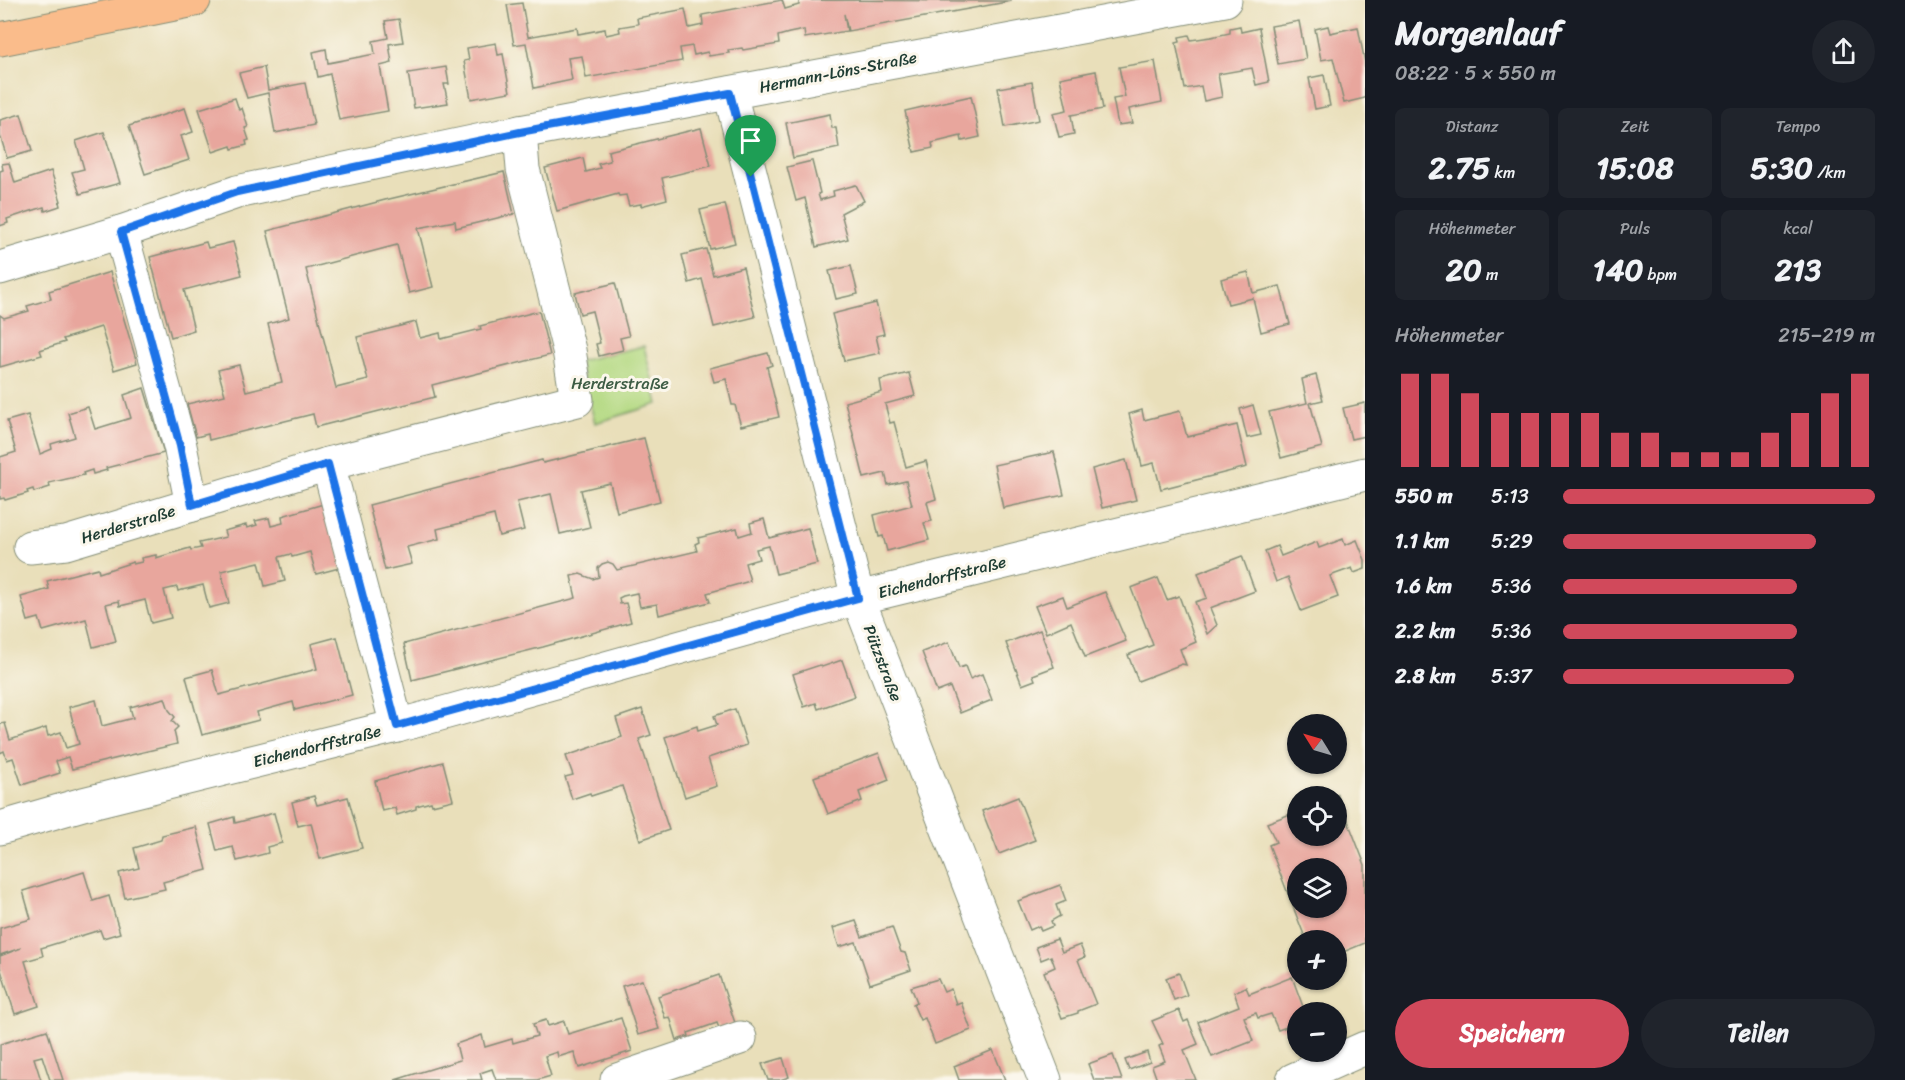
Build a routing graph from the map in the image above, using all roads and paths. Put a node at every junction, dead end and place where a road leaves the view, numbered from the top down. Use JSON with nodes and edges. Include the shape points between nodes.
{"nodes":[{"id":1,"x":194,"y":0,"type":"edge"},
{"id":2,"x":1225,"y":0,"type":"edge"},
{"id":3,"x":0,"y":39,"type":"edge"},
{"id":4,"x":730,"y":93,"type":"junction"},
{"id":5,"x":520,"y":132,"type":"junction"},
{"id":6,"x":121,"y":232,"type":"junction"},
{"id":7,"x":0,"y":268,"type":"edge"},
{"id":8,"x":328,"y":464,"type":"junction"},
{"id":9,"x":1365,"y":474,"type":"edge"},
{"id":10,"x":192,"y":505,"type":"junction"},
{"id":11,"x":30,"y":548,"type":"dead end"},
{"id":12,"x":858,"y":598,"type":"junction"},
{"id":13,"x":397,"y":726,"type":"junction"},
{"id":14,"x":0,"y":828,"type":"edge"},
{"id":15,"x":740,"y":1038,"type":"dead end"},
{"id":16,"x":1365,"y":1048,"type":"edge"},
{"id":17,"x":681,"y":1069,"type":"edge"},
{"id":18,"x":617,"y":1080,"type":"edge"},
{"id":19,"x":1045,"y":1080,"type":"edge"},
{"id":20,"x":1293,"y":1080,"type":"edge"}],
"edges":[{"from":1,"to":3,"type":"highway"},
{"from":2,"to":4,"type":"street","name":"Hermann-Löns-Straße"},
{"from":4,"to":5,"type":"street","name":"Hermann-Löns-Straße"},
{"from":4,"to":12,"type":"street","name":"Pützstraße"},
{"from":5,"to":6,"type":"street","name":"Hermann-Löns-Straße","via":[[237,192]]},
{"from":5,"to":8,"type":"street","name":"Herderstraße","via":[[523,169],[569,350],[577,400]]},
{"from":6,"to":7,"type":"street","name":"Hermann-Löns-Straße"},
{"from":6,"to":10,"type":"street","via":[[180,446]]},
{"from":8,"to":10,"type":"street","name":"Herderstraße"},
{"from":8,"to":13,"type":"street"},
{"from":9,"to":12,"type":"street","name":"Eichendorffstraße"},
{"from":10,"to":11,"type":"street","name":"Herderstraße","via":[[66,543]]},
{"from":12,"to":13,"type":"street","name":"Eichendorffstraße"},
{"from":12,"to":19,"type":"street","name":"Pützstraße"},
{"from":13,"to":14,"type":"street","name":"Eichendorffstraße"},
{"from":15,"to":17,"type":"street"},
{"from":16,"to":20,"type":"street"},
{"from":17,"to":18,"type":"street"}]}
